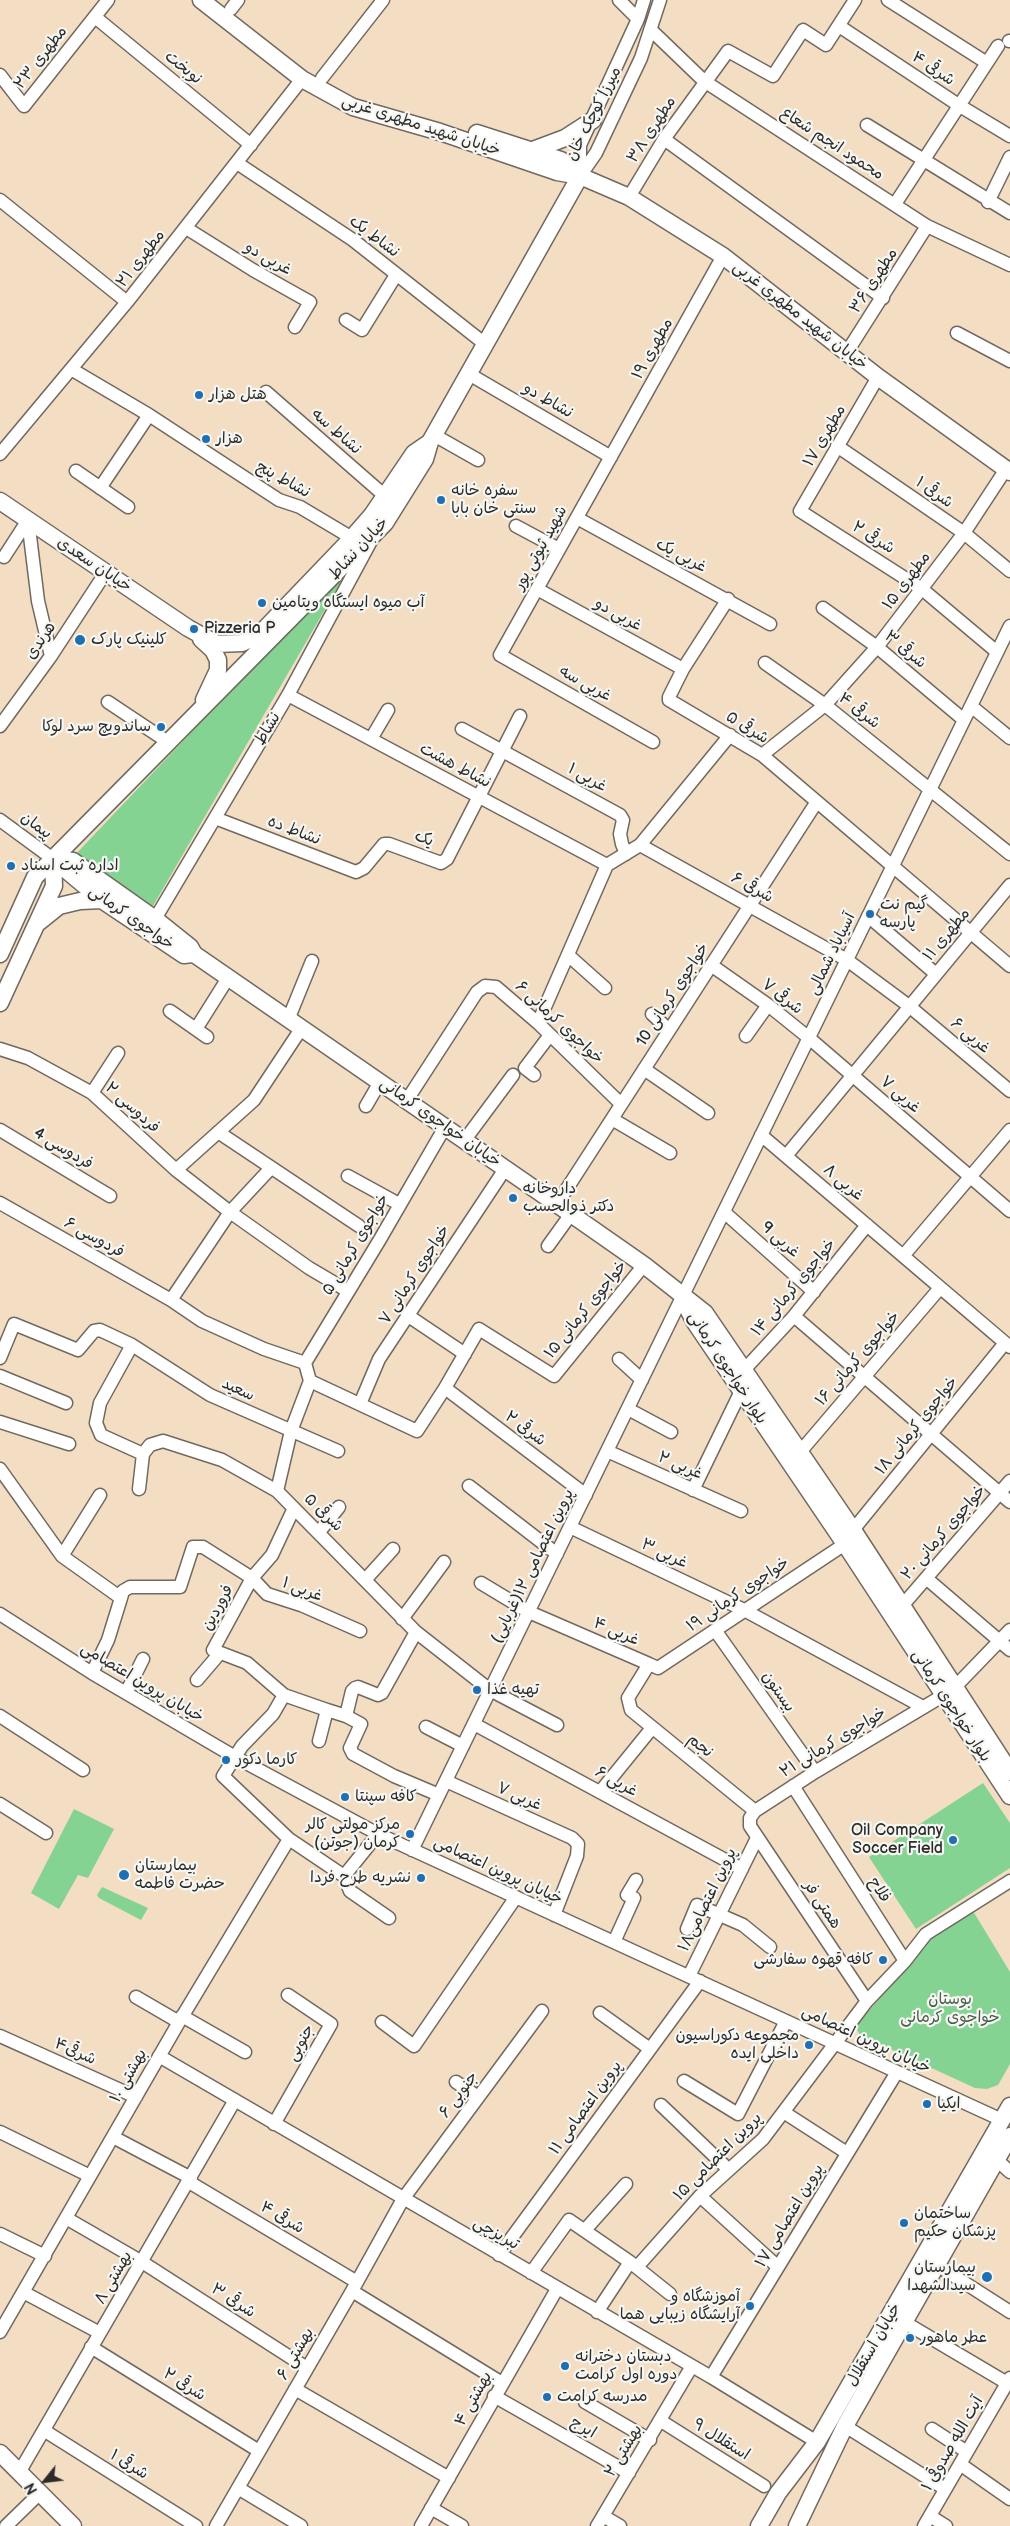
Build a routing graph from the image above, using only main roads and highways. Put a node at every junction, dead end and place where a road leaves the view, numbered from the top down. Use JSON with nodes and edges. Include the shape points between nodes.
{"nodes":[{"id":1,"x":201,"y":0,"type":"edge"},
{"id":2,"x":229,"y":3,"type":"edge"},
{"id":3,"x":593,"y":120,"type":"road end"},
{"id":4,"x":533,"y":150,"type":"junction"},
{"id":5,"x":580,"y":176,"type":"junction"},
{"id":6,"x":432,"y":438,"type":"junction"},
{"id":7,"x":1008,"y":470,"type":"edge"},
{"id":8,"x":0,"y":502,"type":"edge"},
{"id":9,"x":188,"y":628,"type":"junction"},
{"id":10,"x":198,"y":712,"type":"junction"},
{"id":11,"x":53,"y":859,"type":"junction"},
{"id":12,"x":102,"y":900,"type":"junction"},
{"id":13,"x":36,"y":925,"type":"junction"},
{"id":14,"x":0,"y":954,"type":"edge"},
{"id":15,"x":194,"y":954,"type":"junction"},
{"id":16,"x":0,"y":1003,"type":"edge"},
{"id":17,"x":682,"y":1297,"type":"junction"},
{"id":18,"x":849,"y":1537,"type":"junction"},
{"id":19,"x":949,"y":1691,"type":"junction"},
{"id":20,"x":1010,"y":1772,"type":"edge"},
{"id":21,"x":1010,"y":1796,"type":"edge"},
{"id":22,"x":1010,"y":2106,"type":"edge"},
{"id":23,"x":1010,"y":2136,"type":"edge"},
{"id":24,"x":844,"y":2426,"type":"junction"},
{"id":25,"x":817,"y":2442,"type":"junction"},
{"id":26,"x":0,"y":2453,"type":"edge"},
{"id":27,"x":73,"y":2526,"type":"edge"},
{"id":28,"x":759,"y":2526,"type":"edge"},
{"id":29,"x":769,"y":2526,"type":"edge"},
{"id":30,"x":786,"y":2526,"type":"edge"},
{"id":31,"x":796,"y":2526,"type":"edge"}],
"edges":[{"from":1,"to":5,"type":"main road","name":"خیابان شهید مطهری غربی","via":[[302,79],[353,107],[440,132],[557,172]]},
{"from":2,"to":4,"type":"main road","name":"خیابان شهید مطهری غربی","via":[[306,68],[358,100]]},
{"from":3,"to":4,"type":"main road","via":[[565,138]]},
{"from":4,"to":5,"type":"main road","name":"خیابان شهید مطهری غربی","via":[[561,160]]},
{"from":5,"to":6,"type":"main road","name":"خیابان نشاط"},
{"from":5,"to":7,"type":"main road","name":"خیابان شهید مطهری غربی","via":[[629,197],[723,256],[878,377]]},
{"from":6,"to":9,"type":"main road","via":[[414,453],[352,538],[259,635],[242,643],[216,644]]},
{"from":6,"to":10,"type":"main road","name":"خیابان نشاط","via":[[426,459],[375,535]]},
{"from":8,"to":9,"type":"main road","name":"خیابان سعدی"},
{"from":9,"to":10,"type":"main road","via":[[213,650],[218,660],[215,678]]},
{"from":10,"to":11,"type":"main road","name":"خیابان نشاط"},
{"from":11,"to":12,"type":"main road","name":"خواجوی کرمانی"},
{"from":11,"to":13,"type":"main road","via":[[54,886]]},
{"from":11,"to":14,"type":"main road","name":"خیابان نشاط","via":[[35,877]]},
{"from":11,"to":15,"type":"main road","name":"خواجوی کرمانی","via":[[73,861],[155,919],[190,947]]},
{"from":12,"to":13,"type":"main road","via":[[59,906]]},
{"from":12,"to":15,"type":"main road","name":"خواجوی کرمانی","via":[[184,954]]},
{"from":13,"to":16,"type":"main road"},
{"from":15,"to":17,"type":"main road","name":"خیابان خواجوی کرمانی","via":[[644,1265]]},
{"from":17,"to":18,"type":"main road","name":"بلوار خواجوی کرمانی","via":[[694,1321],[741,1391]]},
{"from":17,"to":18,"type":"main road","name":"بلوار خواجوی کرمانی","via":[[705,1313],[800,1452]]},
{"from":18,"to":19,"type":"main road","name":"بلوار خواجوی کرمانی"},
{"from":18,"to":19,"type":"main road","name":"بلوار خواجوی کرمانی","via":[[902,1606]]},
{"from":19,"to":20,"type":"main road","name":"بلوار خواجوی کرمانی"},
{"from":19,"to":21,"type":"main road","name":"بلوار خواجوی کرمانی"},
{"from":22,"to":25,"type":"main road","name":"خیابان استقلال"},
{"from":23,"to":24,"type":"main road","name":"خیابان استقلال"},
{"from":24,"to":30,"type":"main road"},
{"from":24,"to":31,"type":"main road","name":"خیابان استقلال"},
{"from":25,"to":28,"type":"main road","name":"خیابان استقلال","via":[[778,2493]]},
{"from":25,"to":29,"type":"main road"},
{"from":26,"to":27,"type":"main road"}]}
